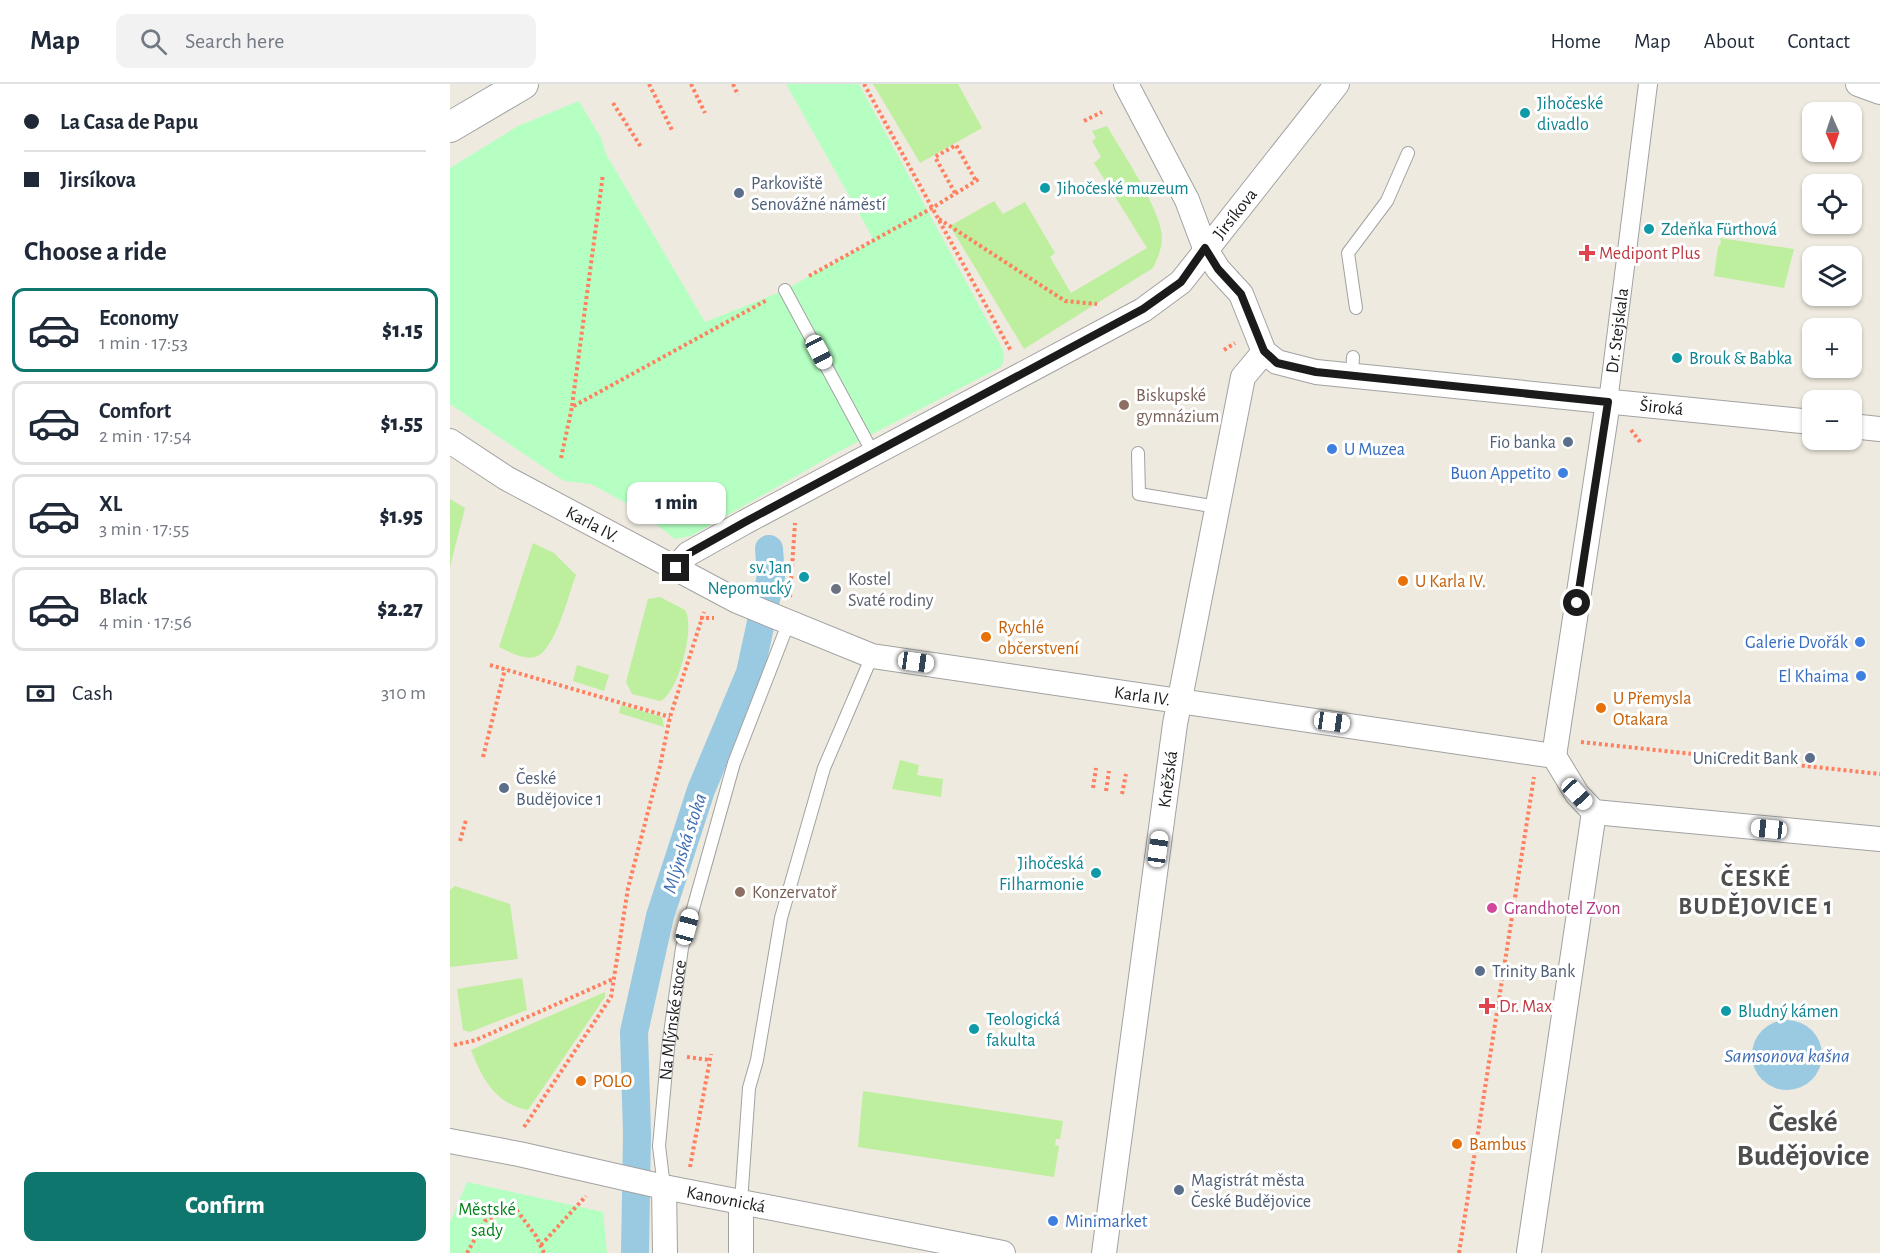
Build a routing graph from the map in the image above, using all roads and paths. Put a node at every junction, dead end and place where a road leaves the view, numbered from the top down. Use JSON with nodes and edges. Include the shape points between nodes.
{"nodes":[{"id":1,"x":523,"y":84,"type":"edge"},
{"id":2,"x":649,"y":84,"type":"edge"},
{"id":3,"x":691,"y":84,"type":"edge"},
{"id":4,"x":733,"y":84,"type":"edge"},
{"id":5,"x":864,"y":84,"type":"edge"},
{"id":6,"x":1126,"y":84,"type":"edge"},
{"id":7,"x":1337,"y":84,"type":"edge"},
{"id":8,"x":1648,"y":84,"type":"edge"},
{"id":9,"x":1858,"y":84,"type":"edge"},
{"id":10,"x":1880,"y":92,"type":"edge"},
{"id":11,"x":738,"y":94,"type":"dead end"},
{"id":12,"x":613,"y":103,"type":"dead end"},
{"id":13,"x":705,"y":112,"type":"dead end"},
{"id":14,"x":1102,"y":112,"type":"dead end"},
{"id":15,"x":1084,"y":122,"type":"dead end"},
{"id":16,"x":450,"y":127,"type":"edge"},
{"id":17,"x":672,"y":130,"type":"dead end"},
{"id":18,"x":641,"y":147,"type":"dead end"},
{"id":19,"x":1408,"y":153,"type":"dead end"},
{"id":20,"x":603,"y":174,"type":"dead end"},
{"id":21,"x":955,"y":193,"type":"junction"},
{"id":22,"x":932,"y":208,"type":"junction"},
{"id":23,"x":939,"y":219,"type":"junction"},
{"id":24,"x":1205,"y":248,"type":"junction"},
{"id":25,"x":809,"y":276,"type":"dead end"},
{"id":26,"x":785,"y":290,"type":"dead end"},
{"id":27,"x":771,"y":297,"type":"dead end"},
{"id":28,"x":1106,"y":305,"type":"dead end"},
{"id":29,"x":1356,"y":308,"type":"dead end"},
{"id":30,"x":1264,"y":351,"type":"junction"},
{"id":31,"x":1016,"y":359,"type":"dead end"},
{"id":32,"x":1608,"y":402,"type":"junction"},
{"id":33,"x":572,"y":407,"type":"junction"},
{"id":34,"x":1802,"y":421,"type":"edge"},
{"id":35,"x":1862,"y":427,"type":"edge"},
{"id":36,"x":1880,"y":429,"type":"edge"},
{"id":37,"x":1633,"y":433,"type":"dead end"},
{"id":38,"x":450,"y":441,"type":"edge"},
{"id":39,"x":1641,"y":443,"type":"dead end"},
{"id":40,"x":873,"y":453,"type":"junction"},
{"id":41,"x":1138,"y":453,"type":"dead end"},
{"id":42,"x":561,"y":458,"type":"dead end"},
{"id":43,"x":1217,"y":507,"type":"junction"},
{"id":44,"x":795,"y":522,"type":"dead end"},
{"id":45,"x":676,"y":568,"type":"junction"},
{"id":46,"x":705,"y":610,"type":"dead end"},
{"id":47,"x":782,"y":621,"type":"junction"},
{"id":48,"x":872,"y":656,"type":"junction"},
{"id":49,"x":490,"y":665,"type":"dead end"},
{"id":50,"x":506,"y":669,"type":"junction"},
{"id":51,"x":1179,"y":700,"type":"junction"},
{"id":52,"x":670,"y":717,"type":"junction"},
{"id":53,"x":1575,"y":742,"type":"dead end"},
{"id":54,"x":1554,"y":756,"type":"junction"},
{"id":55,"x":483,"y":757,"type":"dead end"},
{"id":56,"x":1096,"y":768,"type":"dead end"},
{"id":57,"x":1109,"y":771,"type":"dead end"},
{"id":58,"x":1126,"y":774,"type":"dead end"},
{"id":59,"x":1880,"y":774,"type":"edge"},
{"id":60,"x":1534,"y":777,"type":"dead end"},
{"id":61,"x":1093,"y":788,"type":"dead end"},
{"id":62,"x":1106,"y":791,"type":"dead end"},
{"id":63,"x":1122,"y":794,"type":"dead end"},
{"id":64,"x":1594,"y":812,"type":"junction"},
{"id":65,"x":466,"y":820,"type":"dead end"},
{"id":66,"x":1880,"y":840,"type":"edge"},
{"id":67,"x":460,"y":842,"type":"dead end"},
{"id":68,"x":613,"y":979,"type":"junction"},
{"id":69,"x":454,"y":1045,"type":"dead end"},
{"id":70,"x":683,"y":1056,"type":"dead end"},
{"id":71,"x":524,"y":1127,"type":"dead end"},
{"id":72,"x":450,"y":1141,"type":"edge"},
{"id":73,"x":689,"y":1174,"type":"dead end"},
{"id":74,"x":596,"y":1183,"type":"junction"},
{"id":75,"x":654,"y":1185,"type":"junction"},
{"id":76,"x":741,"y":1203,"type":"junction"},
{"id":77,"x":541,"y":1245,"type":"junction"},
{"id":78,"x":467,"y":1253,"type":"edge"},
{"id":79,"x":544,"y":1253,"type":"edge"},
{"id":80,"x":665,"y":1253,"type":"edge"},
{"id":81,"x":741,"y":1253,"type":"edge"},
{"id":82,"x":1003,"y":1253,"type":"edge"},
{"id":83,"x":1104,"y":1253,"type":"edge"},
{"id":84,"x":1459,"y":1253,"type":"edge"},
{"id":85,"x":1528,"y":1253,"type":"edge"},
{"id":86,"x":1535,"y":1253,"type":"edge"}],
"edges":[{"from":1,"to":16,"type":"street"},
{"from":2,"to":17,"type":"path"},
{"from":3,"to":13,"type":"path"},
{"from":4,"to":11,"type":"path"},
{"from":5,"to":22,"type":"path"},
{"from":6,"to":24,"type":"street","via":[[1187,200]]},
{"from":7,"to":24,"type":"street","name":"Jirsíkova"},
{"from":8,"to":32,"type":"street","name":"Dr. Stejskala"},
{"from":9,"to":10,"type":"street"},
{"from":12,"to":18,"type":"path"},
{"from":14,"to":15,"type":"path"},
{"from":19,"to":29,"type":"lane","via":[[1387,201],[1348,253]]},
{"from":20,"to":33,"type":"path"},
{"from":21,"to":21,"type":"path","via":[[978,180],[956,145],[935,157]]},
{"from":21,"to":22,"type":"path"},
{"from":22,"to":23,"type":"path"},
{"from":22,"to":25,"type":"path"},
{"from":23,"to":28,"type":"path","via":[[1065,301]]},
{"from":23,"to":31,"type":"path"},
{"from":24,"to":30,"type":"street","via":[[1241,294]]},
{"from":24,"to":40,"type":"street","name":"Jirsíkova","via":[[1181,282],[1143,309]]},
{"from":26,"to":40,"type":"lane"},
{"from":27,"to":33,"type":"path"},
{"from":30,"to":32,"type":"street","name":"Široká","via":[[1277,363],[1316,372],[1353,366]]},
{"from":30,"to":43,"type":"street","name":"Kněžská","via":[[1243,377]]},
{"from":32,"to":34,"type":"street","name":"Široká"},
{"from":32,"to":54,"type":"street","name":"Dr. Stejskala"},
{"from":33,"to":42,"type":"path"},
{"from":35,"to":36,"type":"street"},
{"from":37,"to":39,"type":"path"},
{"from":38,"to":45,"type":"street","name":"Karla IV.","via":[[506,478]]},
{"from":40,"to":45,"type":"street","name":"Jirsíkova","via":[[688,554]]},
{"from":41,"to":43,"type":"lane","via":[[1139,494]]},
{"from":43,"to":51,"type":"street","name":"Kněžská"},
{"from":44,"to":47,"type":"path"},
{"from":45,"to":47,"type":"street","name":"Karla IV."},
{"from":46,"to":52,"type":"path"},
{"from":47,"to":48,"type":"street","name":"Karla IV."},
{"from":47,"to":75,"type":"lane","name":"Na Mlýnské stoce","via":[[734,763],[682,948]]},
{"from":48,"to":51,"type":"street","name":"Karla IV."},
{"from":48,"to":76,"type":"lane","via":[[824,768],[782,918],[749,1088]]},
{"from":49,"to":50,"type":"path"},
{"from":50,"to":52,"type":"path"},
{"from":50,"to":55,"type":"path"},
{"from":51,"to":54,"type":"street","name":"Karla IV."},
{"from":51,"to":83,"type":"street","name":"Kněžská"},
{"from":52,"to":68,"type":"path","via":[[628,888]]},
{"from":53,"to":59,"type":"path"},
{"from":54,"to":64,"type":"street","via":[[1577,794]]},
{"from":56,"to":61,"type":"path"},
{"from":57,"to":62,"type":"path"},
{"from":58,"to":63,"type":"path"},
{"from":60,"to":84,"type":"path"},
{"from":64,"to":66,"type":"street"},
{"from":64,"to":85,"type":"street"},
{"from":65,"to":67,"type":"path"},
{"from":68,"to":69,"type":"path","via":[[476,1040]]},
{"from":68,"to":71,"type":"path","via":[[611,997]]},
{"from":70,"to":73,"type":"path","via":[[711,1057]]},
{"from":72,"to":74,"type":"street","name":"Kanovnická","via":[[519,1154]]},
{"from":74,"to":75,"type":"street","name":"Kanovnická"},
{"from":74,"to":77,"type":"path"},
{"from":75,"to":76,"type":"street","name":"Kanovnická"},
{"from":75,"to":80,"type":"street","name":"Na Mlýnské stoce"},
{"from":76,"to":81,"type":"street"},
{"from":76,"to":82,"type":"street","name":"Kanovnická"},
{"from":77,"to":78,"type":"path","via":[[515,1208],[485,1221]]},
{"from":77,"to":79,"type":"path"},
{"from":85,"to":86,"type":"street"}]}
